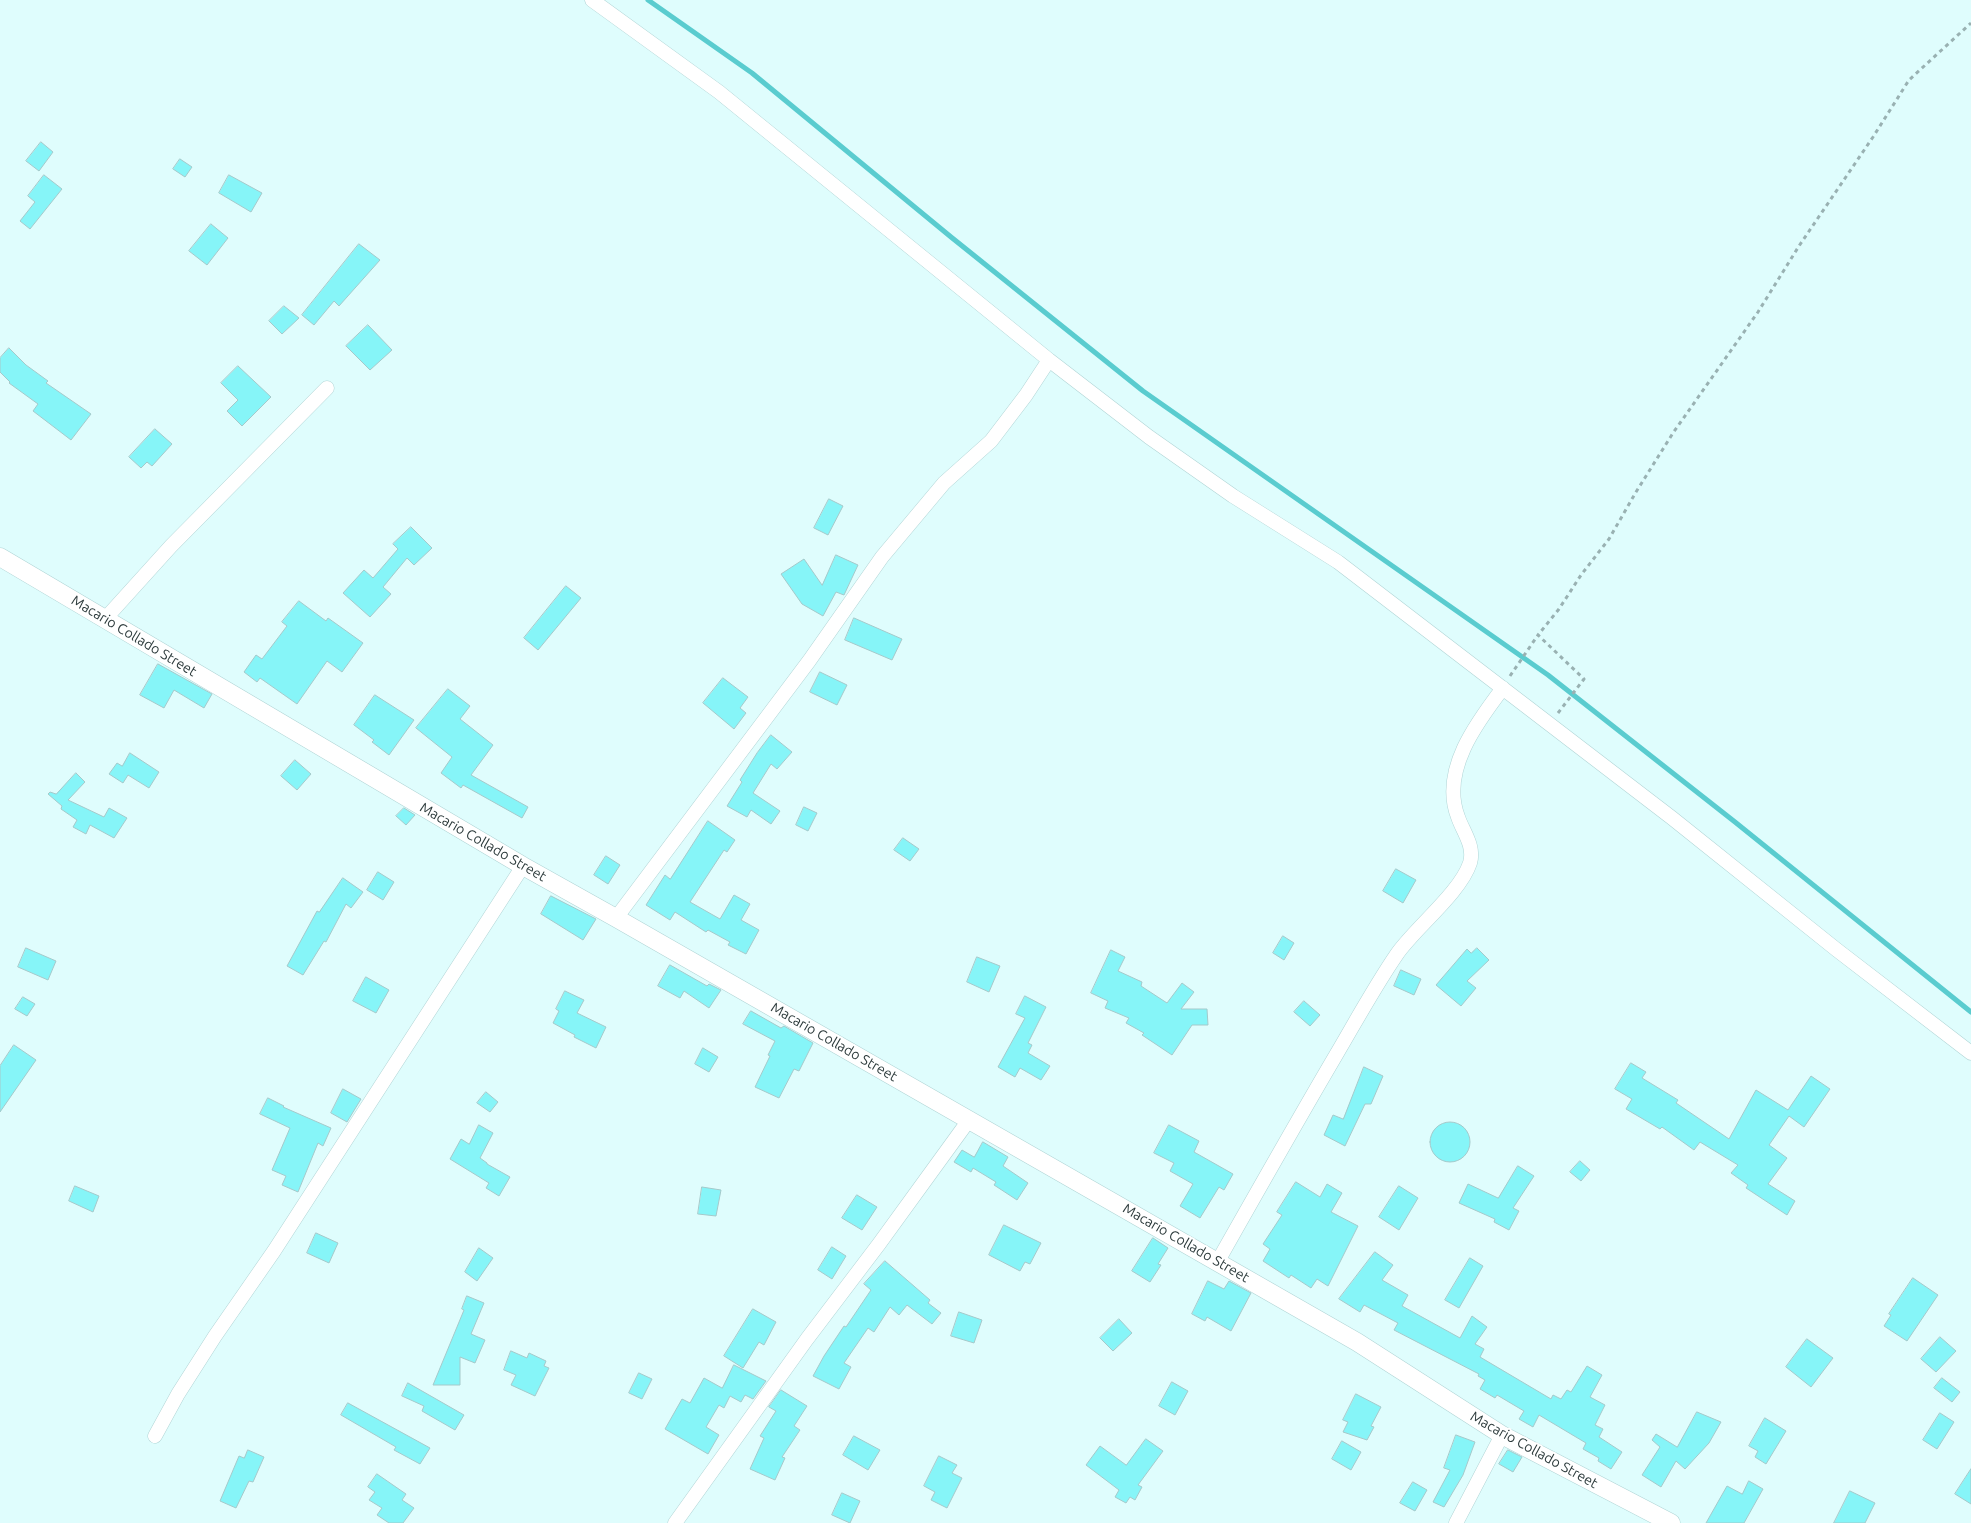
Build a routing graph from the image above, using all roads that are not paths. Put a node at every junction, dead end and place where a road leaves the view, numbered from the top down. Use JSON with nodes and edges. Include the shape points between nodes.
{"nodes":[{"id":1,"x":592,"y":0,"type":"edge"},
{"id":2,"x":1049,"y":360,"type":"junction"},
{"id":3,"x":327,"y":388,"type":"dead end"},
{"id":4,"x":0,"y":557,"type":"edge"},
{"id":5,"x":105,"y":618,"type":"junction"},
{"id":6,"x":1507,"y":682,"type":"junction"},
{"id":7,"x":523,"y":866,"type":"junction"},
{"id":8,"x":616,"y":918,"type":"junction"},
{"id":9,"x":1971,"y":1053,"type":"edge"},
{"id":10,"x":969,"y":1120,"type":"junction"},
{"id":11,"x":1218,"y":1261,"type":"junction"},
{"id":12,"x":1502,"y":1435,"type":"junction"},
{"id":13,"x":156,"y":1436,"type":"dead end"},
{"id":14,"x":675,"y":1523,"type":"edge"},
{"id":15,"x":1456,"y":1523,"type":"edge"},
{"id":16,"x":1671,"y":1523,"type":"edge"}],
"edges":[{"from":1,"to":2,"type":"street","via":[[719,92]]},
{"from":2,"to":6,"type":"street","via":[[1233,496],[1338,562]]},
{"from":2,"to":8,"type":"street","via":[[991,442],[944,483],[882,557],[809,661]]},
{"from":3,"to":5,"type":"street"},
{"from":4,"to":5,"type":"street","name":"Macario Collado Street"},
{"from":5,"to":7,"type":"street","name":"Macario Collado Street"},
{"from":6,"to":9,"type":"street"},
{"from":6,"to":11,"type":"street","via":[[1485,711],[1456,768],[1453,791],[1457,816],[1471,847],[1470,864],[1458,883],[1397,953]]},
{"from":7,"to":8,"type":"street","name":"Macario Collado Street"},
{"from":7,"to":13,"type":"street","via":[[274,1251],[215,1336]]},
{"from":8,"to":10,"type":"street","name":"Macario Collado Street"},
{"from":10,"to":11,"type":"street","name":"Macario Collado Street"},
{"from":10,"to":14,"type":"street"},
{"from":11,"to":12,"type":"street","name":"Macario Collado Street","via":[[1357,1342]]},
{"from":12,"to":15,"type":"street"},
{"from":12,"to":16,"type":"street","name":"Macario Collado Street"}]}
